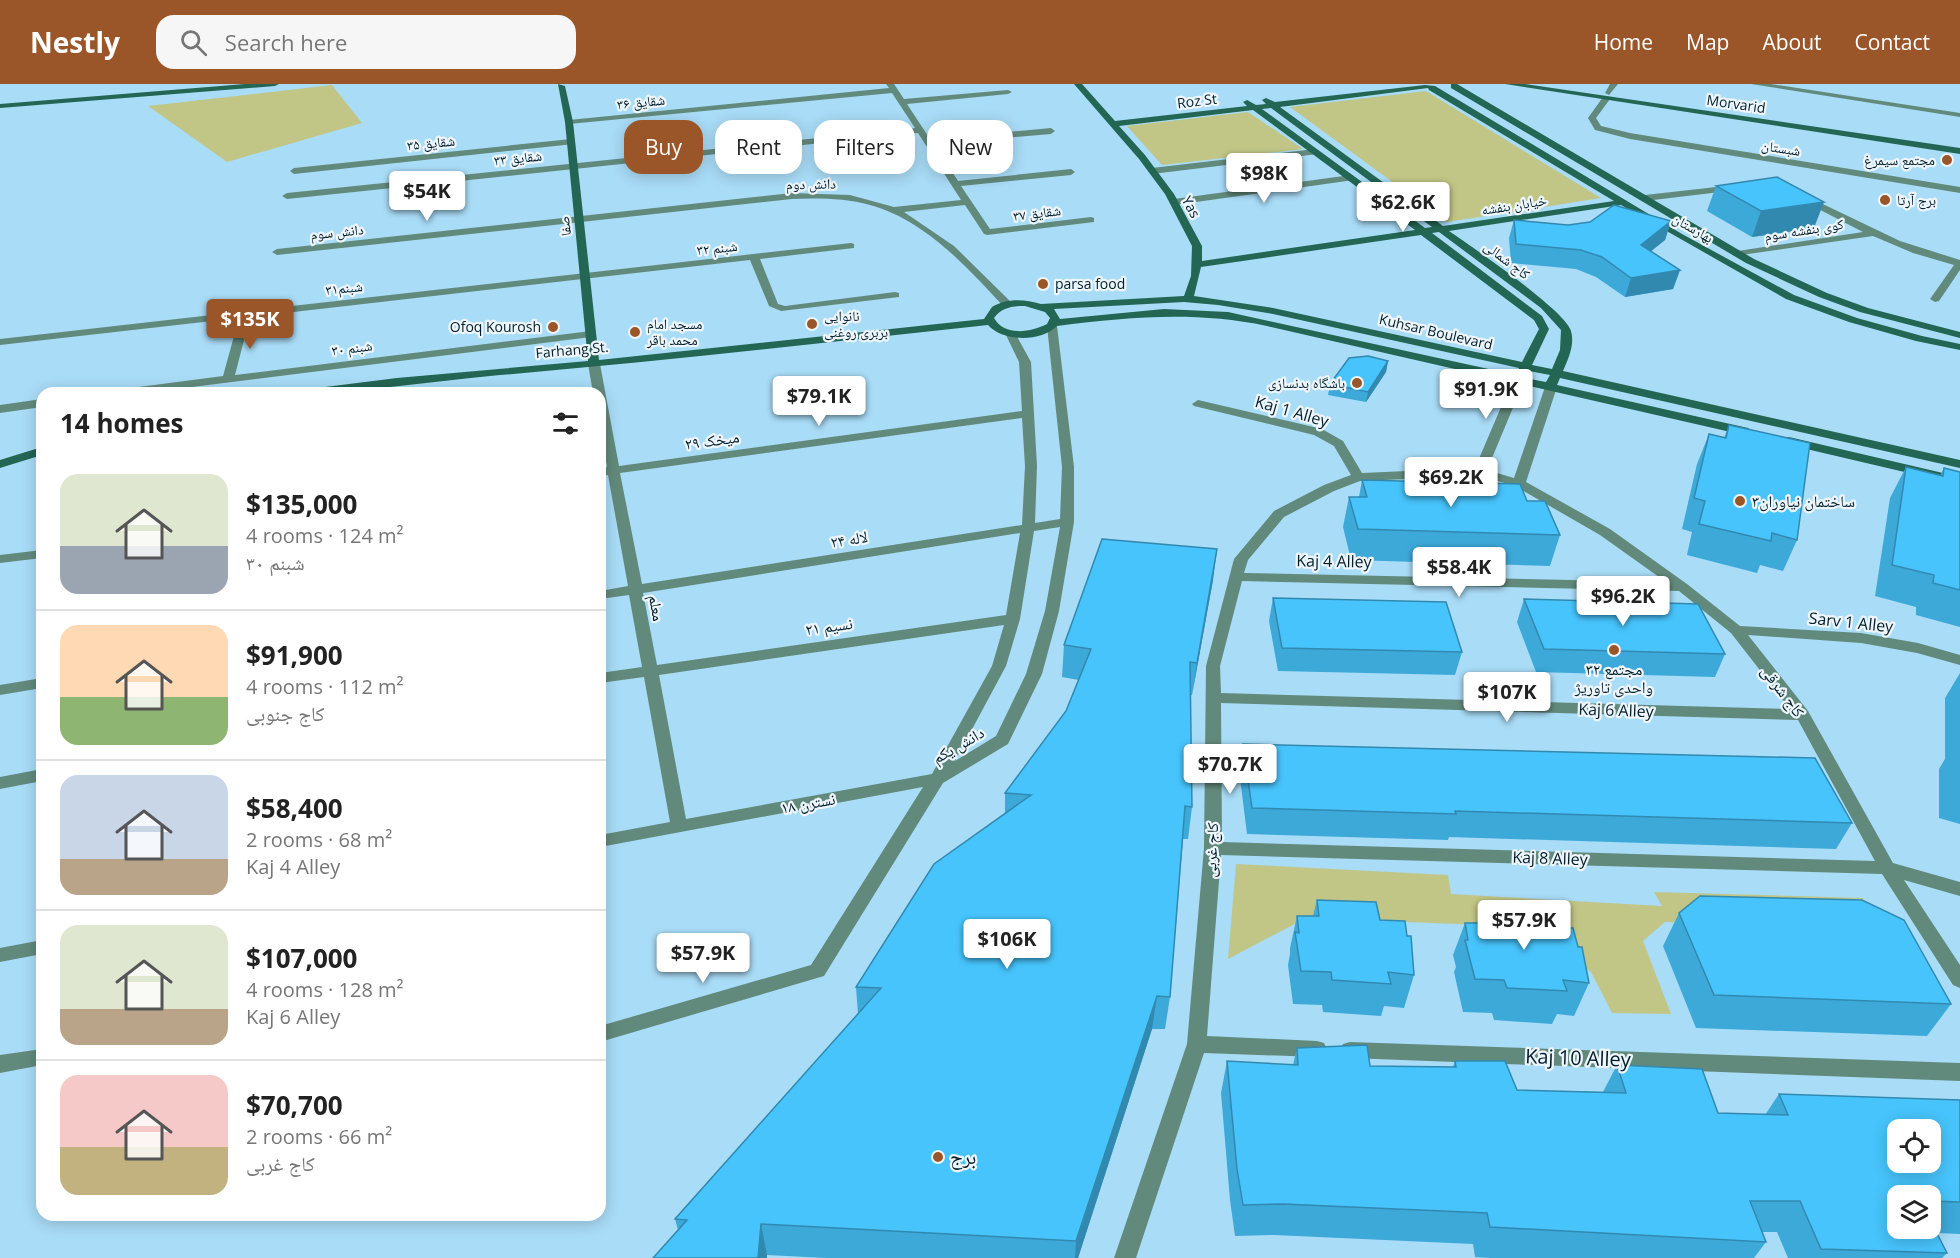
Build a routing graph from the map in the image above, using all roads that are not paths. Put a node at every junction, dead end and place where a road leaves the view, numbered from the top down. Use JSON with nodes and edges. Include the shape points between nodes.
{"nodes":[{"id":1,"x":165,"y":84,"type":"edge"},
{"id":2,"x":275,"y":84,"type":"edge"},
{"id":3,"x":1078,"y":84,"type":"edge"},
{"id":4,"x":1383,"y":84,"type":"edge"},
{"id":5,"x":1415,"y":84,"type":"edge"},
{"id":6,"x":1509,"y":84,"type":"edge"},
{"id":7,"x":1552,"y":84,"type":"edge"},
{"id":8,"x":1614,"y":84,"type":"edge"},
{"id":9,"x":1755,"y":84,"type":"edge"},
{"id":10,"x":559,"y":85,"type":"edge"},
{"id":11,"x":1456,"y":85,"type":"edge"},
{"id":12,"x":892,"y":87,"type":"edge"},
{"id":13,"x":1429,"y":87,"type":"junction"},
{"id":14,"x":1008,"y":92,"type":"dead end"},
{"id":15,"x":1608,"y":96,"type":"junction"},
{"id":16,"x":0,"y":97,"type":"edge"},
{"id":17,"x":902,"y":102,"type":"junction"},
{"id":18,"x":1270,"y":102,"type":"junction"},
{"id":19,"x":1251,"y":105,"type":"junction"},
{"id":20,"x":0,"y":106,"type":"edge"},
{"id":21,"x":1960,"y":115,"type":"edge"},
{"id":22,"x":1111,"y":121,"type":"junction"},
{"id":23,"x":569,"y":122,"type":"junction"},
{"id":24,"x":920,"y":130,"type":"junction"},
{"id":25,"x":1051,"y":131,"type":"dead end"},
{"id":26,"x":1013,"y":134,"type":"edge"},
{"id":27,"x":927,"y":140,"type":"edge"},
{"id":28,"x":571,"y":142,"type":"junction"},
{"id":29,"x":1960,"y":145,"type":"edge"},
{"id":30,"x":1960,"y":151,"type":"edge"},
{"id":31,"x":1315,"y":152,"type":"junction"},
{"id":32,"x":573,"y":166,"type":"junction"},
{"id":33,"x":294,"y":171,"type":"dead end"},
{"id":34,"x":1152,"y":171,"type":"junction"},
{"id":35,"x":1071,"y":172,"type":"dead end"},
{"id":36,"x":949,"y":174,"type":"edge"},
{"id":37,"x":1351,"y":178,"type":"junction"},
{"id":38,"x":955,"y":184,"type":"junction"},
{"id":39,"x":1746,"y":186,"type":"edge"},
{"id":40,"x":1960,"y":190,"type":"edge"},
{"id":41,"x":1795,"y":195,"type":"edge"},
{"id":42,"x":287,"y":196,"type":"dead end"},
{"id":43,"x":1645,"y":198,"type":"junction"},
{"id":44,"x":967,"y":202,"type":"junction"},
{"id":45,"x":1174,"y":202,"type":"junction"},
{"id":46,"x":1622,"y":202,"type":"junction"},
{"id":47,"x":895,"y":210,"type":"junction"},
{"id":48,"x":579,"y":219,"type":"junction"},
{"id":49,"x":1091,"y":220,"type":"dead end"},
{"id":50,"x":1443,"y":230,"type":"junction"},
{"id":51,"x":1425,"y":232,"type":"junction"},
{"id":52,"x":1875,"y":234,"type":"junction"},
{"id":53,"x":851,"y":246,"type":"dead end"},
{"id":54,"x":277,"y":252,"type":"dead end"},
{"id":55,"x":1738,"y":254,"type":"junction"},
{"id":56,"x":754,"y":257,"type":"junction"},
{"id":57,"x":1960,"y":263,"type":"edge"},
{"id":58,"x":1196,"y":265,"type":"junction"},
{"id":59,"x":585,"y":276,"type":"junction"},
{"id":60,"x":895,"y":295,"type":"dead end"},
{"id":61,"x":1935,"y":299,"type":"dead end"},
{"id":62,"x":1188,"y":300,"type":"junction"},
{"id":63,"x":1008,"y":304,"type":"junction"},
{"id":64,"x":1042,"y":307,"type":"junction"},
{"id":65,"x":244,"y":314,"type":"junction"},
{"id":66,"x":990,"y":322,"type":"junction"},
{"id":67,"x":1053,"y":324,"type":"junction"},
{"id":68,"x":1010,"y":333,"type":"junction"},
{"id":69,"x":591,"y":334,"type":"junction"},
{"id":70,"x":1960,"y":335,"type":"edge"},
{"id":71,"x":0,"y":342,"type":"edge"},
{"id":72,"x":1960,"y":347,"type":"edge"},
{"id":73,"x":594,"y":364,"type":"junction"},
{"id":74,"x":1525,"y":368,"type":"junction"},
{"id":75,"x":1555,"y":374,"type":"junction"},
{"id":76,"x":228,"y":378,"type":"junction"},
{"id":77,"x":1519,"y":380,"type":"junction"},
{"id":78,"x":161,"y":387,"type":"edge"},
{"id":79,"x":349,"y":387,"type":"edge"},
{"id":80,"x":598,"y":387,"type":"edge"},
{"id":81,"x":1551,"y":387,"type":"junction"},
{"id":82,"x":36,"y":404,"type":"edge"},
{"id":83,"x":1198,"y":404,"type":"dead end"},
{"id":84,"x":0,"y":409,"type":"edge"},
{"id":85,"x":1029,"y":414,"type":"junction"},
{"id":86,"x":36,"y":453,"type":"edge"},
{"id":87,"x":0,"y":464,"type":"edge"},
{"id":88,"x":1960,"y":464,"type":"edge"},
{"id":89,"x":607,"y":471,"type":"edge"},
{"id":90,"x":1480,"y":472,"type":"junction"},
{"id":91,"x":1358,"y":477,"type":"junction"},
{"id":92,"x":1960,"y":481,"type":"edge"},
{"id":93,"x":1519,"y":483,"type":"junction"},
{"id":94,"x":1067,"y":522,"type":"junction"},
{"id":95,"x":1028,"y":528,"type":"junction"},
{"id":96,"x":36,"y":555,"type":"edge"},
{"id":97,"x":0,"y":560,"type":"edge"},
{"id":98,"x":1236,"y":577,"type":"junction"},
{"id":99,"x":1682,"y":587,"type":"junction"},
{"id":100,"x":636,"y":590,"type":"junction"},
{"id":101,"x":606,"y":594,"type":"edge"},
{"id":102,"x":1013,"y":618,"type":"junction"},
{"id":103,"x":1736,"y":630,"type":"junction"},
{"id":104,"x":1960,"y":660,"type":"edge"},
{"id":105,"x":651,"y":670,"type":"junction"},
{"id":106,"x":606,"y":677,"type":"edge"},
{"id":107,"x":36,"y":684,"type":"edge"},
{"id":108,"x":0,"y":690,"type":"edge"},
{"id":109,"x":1213,"y":698,"type":"junction"},
{"id":110,"x":1803,"y":715,"type":"junction"},
{"id":111,"x":36,"y":776,"type":"edge"},
{"id":112,"x":937,"y":779,"type":"junction"},
{"id":113,"x":0,"y":783,"type":"edge"},
{"id":114,"x":679,"y":826,"type":"junction"},
{"id":115,"x":606,"y":840,"type":"edge"},
{"id":116,"x":1213,"y":848,"type":"junction"},
{"id":117,"x":1887,"y":868,"type":"junction"},
{"id":118,"x":1960,"y":890,"type":"edge"},
{"id":119,"x":36,"y":948,"type":"edge"},
{"id":120,"x":0,"y":955,"type":"edge"},
{"id":121,"x":1960,"y":980,"type":"edge"},
{"id":122,"x":606,"y":1032,"type":"edge"},
{"id":123,"x":1197,"y":1044,"type":"junction"},
{"id":124,"x":36,"y":1058,"type":"edge"},
{"id":125,"x":0,"y":1064,"type":"edge"},
{"id":126,"x":1960,"y":1072,"type":"edge"},
{"id":127,"x":1125,"y":1258,"type":"edge"}],
"edges":[{"from":1,"to":16,"type":"street"},
{"from":2,"to":20,"type":"street"},
{"from":3,"to":22,"type":"street","name":"Yas"},
{"from":4,"to":18,"type":"street","name":"Roz St"},
{"from":5,"to":13,"type":"street"},
{"from":6,"to":15,"type":"street","name":"Morvarid"},
{"from":7,"to":15,"type":"street","name":"Morvarid"},
{"from":8,"to":15,"type":"street"},
{"from":9,"to":21,"type":"street"},
{"from":10,"to":23,"type":"street","name":"صفا"},
{"from":11,"to":13,"type":"street","name":"Roz St"},
{"from":11,"to":43,"type":"street","name":"بهارستان"},
{"from":12,"to":17,"type":"street"},
{"from":12,"to":23,"type":"street","name":"شقایق ۳۶"},
{"from":13,"to":18,"type":"street","name":"Roz St"},
{"from":13,"to":46,"type":"street","name":"بهارستان"},
{"from":14,"to":17,"type":"street"},
{"from":15,"to":29,"type":"street","name":"Morvarid"},
{"from":15,"to":30,"type":"street","name":"Morvarid"},
{"from":15,"to":40,"type":"street","name":"شبستان","via":[[1592,118],[1598,129]]},
{"from":17,"to":24,"type":"street"},
{"from":18,"to":19,"type":"street","name":"Roz St"},
{"from":18,"to":50,"type":"street","name":"کاج شمالی"},
{"from":19,"to":22,"type":"street","name":"Roz St"},
{"from":19,"to":31,"type":"street","name":"کاج شمالی"},
{"from":22,"to":34,"type":"street","name":"Yas"},
{"from":23,"to":28,"type":"street","name":"صفا"},
{"from":24,"to":27,"type":"street"},
{"from":24,"to":32,"type":"street","name":"شقایق ۳۳"},
{"from":25,"to":26,"type":"street"},
{"from":28,"to":32,"type":"street","name":"صفا"},
{"from":28,"to":33,"type":"street","name":"شقایق ۳۵"},
{"from":31,"to":34,"type":"street"},
{"from":31,"to":37,"type":"street","name":"کاج شمالی"},
{"from":32,"to":42,"type":"street","name":"شقایق ۳۳"},
{"from":32,"to":48,"type":"street","name":"صفا"},
{"from":34,"to":45,"type":"street","name":"Yas"},
{"from":35,"to":38,"type":"street"},
{"from":36,"to":38,"type":"street"},
{"from":37,"to":45,"type":"street"},
{"from":37,"to":51,"type":"street","name":"کاج شمالی"},
{"from":38,"to":44,"type":"street"},
{"from":39,"to":43,"type":"street"},
{"from":41,"to":52,"type":"street"},
{"from":43,"to":46,"type":"street","name":"خیابان بنفشه"},
{"from":43,"to":55,"type":"street","name":"بهارستان"},
{"from":44,"to":47,"type":"street"},
{"from":44,"to":49,"type":"street","name":"شقایق ۳۷","via":[[987,232]]},
{"from":45,"to":58,"type":"street","name":"Yas","via":[[1197,246]]},
{"from":46,"to":50,"type":"street","name":"خیابان بنفشه"},
{"from":46,"to":72,"type":"street","name":"بهارستان","via":[[1790,297],[1853,320]]},
{"from":47,"to":48,"type":"street","name":"دانش دوم","via":[[862,200],[816,195]]},
{"from":47,"to":63,"type":"street","name":"دانش دوم","via":[[937,237]]},
{"from":48,"to":54,"type":"street","name":"دانش سوم"},
{"from":48,"to":59,"type":"street","name":"صفا"},
{"from":50,"to":51,"type":"street","name":"خیابان بنفشه"},
{"from":50,"to":75,"type":"street","name":"کاج شمالی","via":[[1545,306],[1566,330],[1566,350]]},
{"from":51,"to":58,"type":"street","name":"خیابان بنفشه"},
{"from":51,"to":74,"type":"street","name":"کاج شمالی","via":[[1538,318],[1544,329]]},
{"from":52,"to":55,"type":"street","name":"کوی بنفشه سوم"},
{"from":52,"to":57,"type":"street","via":[[1927,255]]},
{"from":53,"to":56,"type":"street","name":"شبنم ۳۲"},
{"from":55,"to":70,"type":"street","name":"بهارستان","via":[[1864,310]]},
{"from":56,"to":59,"type":"street","name":"شبنم ۳۲"},
{"from":56,"to":60,"type":"street","via":[[774,306],[785,309]]},
{"from":57,"to":61,"type":"street"},
{"from":58,"to":62,"type":"street","name":"Yas"},
{"from":59,"to":65,"type":"street","name":"شبنم۳۱"},
{"from":59,"to":69,"type":"street","name":"صفا"},
{"from":62,"to":64,"type":"street","name":"Kuhsar Boulevard"},
{"from":62,"to":74,"type":"street","name":"Kuhsar Boulevard","via":[[1314,319]]},
{"from":63,"to":64,"type":"street","name":"Kuhsar Boulevard"},
{"from":63,"to":66,"type":"street","via":[[994,310]]},
{"from":64,"to":67,"type":"street","via":[[1053,314]]},
{"from":65,"to":71,"type":"street","name":"شبنم۳۱"},
{"from":65,"to":76,"type":"street"},
{"from":66,"to":68,"type":"street"},
{"from":66,"to":73,"type":"street","name":"Farhang St."},
{"from":67,"to":68,"type":"street","name":"Kuhsar Boulevard","via":[[1029,334]]},
{"from":67,"to":77,"type":"street","name":"Kuhsar Boulevard","via":[[1164,312],[1202,313],[1306,331]]},
{"from":67,"to":94,"type":"street","name":"دانش یکم","via":[[1068,467]]},
{"from":68,"to":85,"type":"street","name":"دانش یکم","via":[[1025,362]]},
{"from":69,"to":73,"type":"street","name":"صفا"},
{"from":69,"to":76,"type":"street","name":"شبنم ۳۰"},
{"from":73,"to":79,"type":"street","name":"Farhang St."},
{"from":73,"to":80,"type":"street","name":"معلم"},
{"from":74,"to":75,"type":"street","name":"Kuhsar Boulevard"},
{"from":74,"to":77,"type":"street"},
{"from":75,"to":81,"type":"street","name":"کاج شمالی"},
{"from":75,"to":88,"type":"street","name":"Kuhsar Boulevard"},
{"from":76,"to":78,"type":"street","name":"شبنم ۳۰"},
{"from":77,"to":81,"type":"street","name":"Kuhsar Boulevard"},
{"from":77,"to":90,"type":"street"},
{"from":81,"to":92,"type":"street","name":"Kuhsar Boulevard"},
{"from":81,"to":93,"type":"street"},
{"from":82,"to":84,"type":"street"},
{"from":83,"to":91,"type":"street","name":"Kaj 1 Alley","via":[[1318,432],[1339,444]]},
{"from":85,"to":89,"type":"street","name":"میخک ۲۹"},
{"from":85,"to":95,"type":"street","name":"دانش یکم"},
{"from":86,"to":87,"type":"street"},
{"from":89,"to":100,"type":"street","name":"معلم"},
{"from":90,"to":91,"type":"street","name":"کاج غربی"},
{"from":90,"to":93,"type":"street","name":"کاج غربی"},
{"from":91,"to":98,"type":"street","name":"کاج غربی","via":[[1279,514],[1241,558]]},
{"from":93,"to":99,"type":"street","name":"کاج شرقی","via":[[1605,532]]},
{"from":94,"to":95,"type":"street","name":"لاله ۲۴"},
{"from":94,"to":112,"type":"street","name":"دانش یکم","via":[[1052,611],[1034,674],[1002,740]]},
{"from":95,"to":100,"type":"street","name":"لاله ۲۴"},
{"from":95,"to":102,"type":"street","name":"دانش یکم"},
{"from":96,"to":97,"type":"street"},
{"from":98,"to":99,"type":"street","name":"Kaj 4 Alley"},
{"from":98,"to":109,"type":"street","name":"کاج غربی","via":[[1213,666]]},
{"from":99,"to":103,"type":"street","name":"کاج شرقی"},
{"from":100,"to":101,"type":"street","name":"لاله ۲۴"},
{"from":100,"to":105,"type":"street","name":"معلم"},
{"from":102,"to":105,"type":"street","name":"نسیم ۲۱"},
{"from":102,"to":112,"type":"street","name":"دانش یکم","via":[[999,666]]},
{"from":103,"to":104,"type":"street","name":"Sarv 1 Alley","via":[[1861,638]]},
{"from":103,"to":110,"type":"street","name":"کاج شرقی"},
{"from":105,"to":106,"type":"street","name":"نسیم ۲۱"},
{"from":105,"to":114,"type":"street","name":"معلم"},
{"from":107,"to":108,"type":"street"},
{"from":109,"to":110,"type":"street","name":"Kaj 6 Alley"},
{"from":109,"to":116,"type":"street","name":"کاج غربی"},
{"from":110,"to":117,"type":"street","name":"کاج شرقی"},
{"from":111,"to":113,"type":"street"},
{"from":112,"to":114,"type":"street","name":"نسترن ۱۸"},
{"from":112,"to":122,"type":"street","via":[[816,971]]},
{"from":114,"to":115,"type":"street","name":"نسترن ۱۸"},
{"from":116,"to":117,"type":"street","name":"Kaj 8 Alley"},
{"from":116,"to":123,"type":"street","name":"کاج غربی"},
{"from":117,"to":118,"type":"street","name":"Kaj 8 Alley"},
{"from":117,"to":121,"type":"street","name":"کاج شرقی"},
{"from":119,"to":120,"type":"street"},
{"from":123,"to":126,"type":"street","name":"Kaj 10 Alley"},
{"from":123,"to":127,"type":"street","name":"کاج غربی"},
{"from":124,"to":125,"type":"street"}]}
